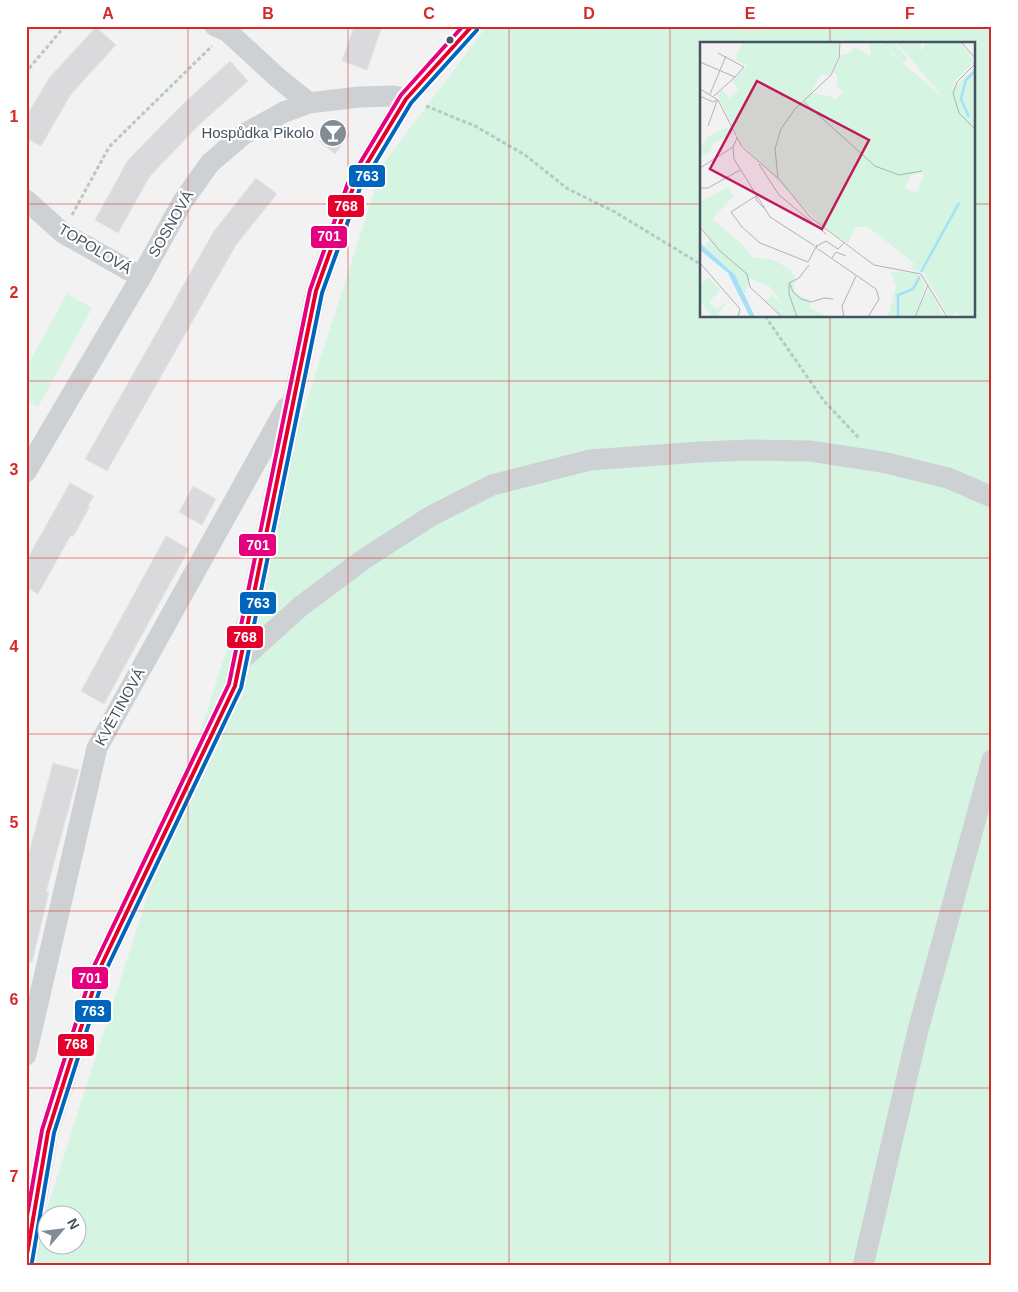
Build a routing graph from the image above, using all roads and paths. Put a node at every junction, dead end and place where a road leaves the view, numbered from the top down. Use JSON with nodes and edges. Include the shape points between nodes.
{"nodes":[{"id":1,"x":65,"y":26,"type":"edge"},
{"id":2,"x":472,"y":26,"type":"edge"},
{"id":3,"x":221,"y":29,"type":"edge"},
{"id":4,"x":26,"y":74,"type":"edge"},
{"id":5,"x":406,"y":99,"type":"junction"},
{"id":6,"x":309,"y":103,"type":"junction"},
{"id":7,"x":26,"y":200,"type":"edge"},
{"id":8,"x":63,"y":233,"type":"junction"},
{"id":9,"x":700,"y":264,"type":"edge"},
{"id":10,"x":141,"y":277,"type":"junction"},
{"id":11,"x":766,"y":318,"type":"edge"},
{"id":12,"x":296,"y":391,"type":"junction"},
{"id":13,"x":882,"y":462,"type":"junction"},
{"id":14,"x":26,"y":472,"type":"edge"},
{"id":15,"x":992,"y":497,"type":"edge"},
{"id":16,"x":241,"y":660,"type":"junction"},
{"id":17,"x":992,"y":760,"type":"edge"},
{"id":18,"x":26,"y":1055,"type":"edge"},
{"id":19,"x":26,"y":1261,"type":"edge"},
{"id":20,"x":863,"y":1266,"type":"edge"}],
"edges":[{"from":1,"to":4,"type":"path"},
{"from":2,"to":5,"type":"street"},
{"from":3,"to":6,"type":"street"},
{"from":3,"to":8,"type":"path","via":[[109,147]]},
{"from":5,"to":6,"type":"street","name":"SOSNOVÁ","via":[[368,96]]},
{"from":5,"to":9,"type":"path","via":[[475,126],[525,155],[568,189],[615,212]]},
{"from":5,"to":12,"type":"street","via":[[354,185],[316,291]]},
{"from":6,"to":10,"type":"street","name":"SOSNOVÁ","via":[[284,112],[244,134],[210,163],[183,201]]},
{"from":7,"to":8,"type":"street","name":"TOPOLOVÁ"},
{"from":8,"to":10,"type":"street","name":"TOPOLOVÁ"},
{"from":10,"to":14,"type":"street","name":"SOSNOVÁ"},
{"from":11,"to":13,"type":"path","via":[[824,401]]},
{"from":12,"to":16,"type":"street"},
{"from":12,"to":18,"type":"street","name":"KVĚTINOVÁ","via":[[97,748]]},
{"from":13,"to":15,"type":"street","via":[[948,478]]},
{"from":13,"to":16,"type":"street","via":[[810,451],[700,452],[590,460],[492,485],[431,516],[364,560],[301,606]]},
{"from":16,"to":19,"type":"street","via":[[236,686],[100,968],[48,1132]]},
{"from":17,"to":20,"type":"street","via":[[918,1030]]}]}
